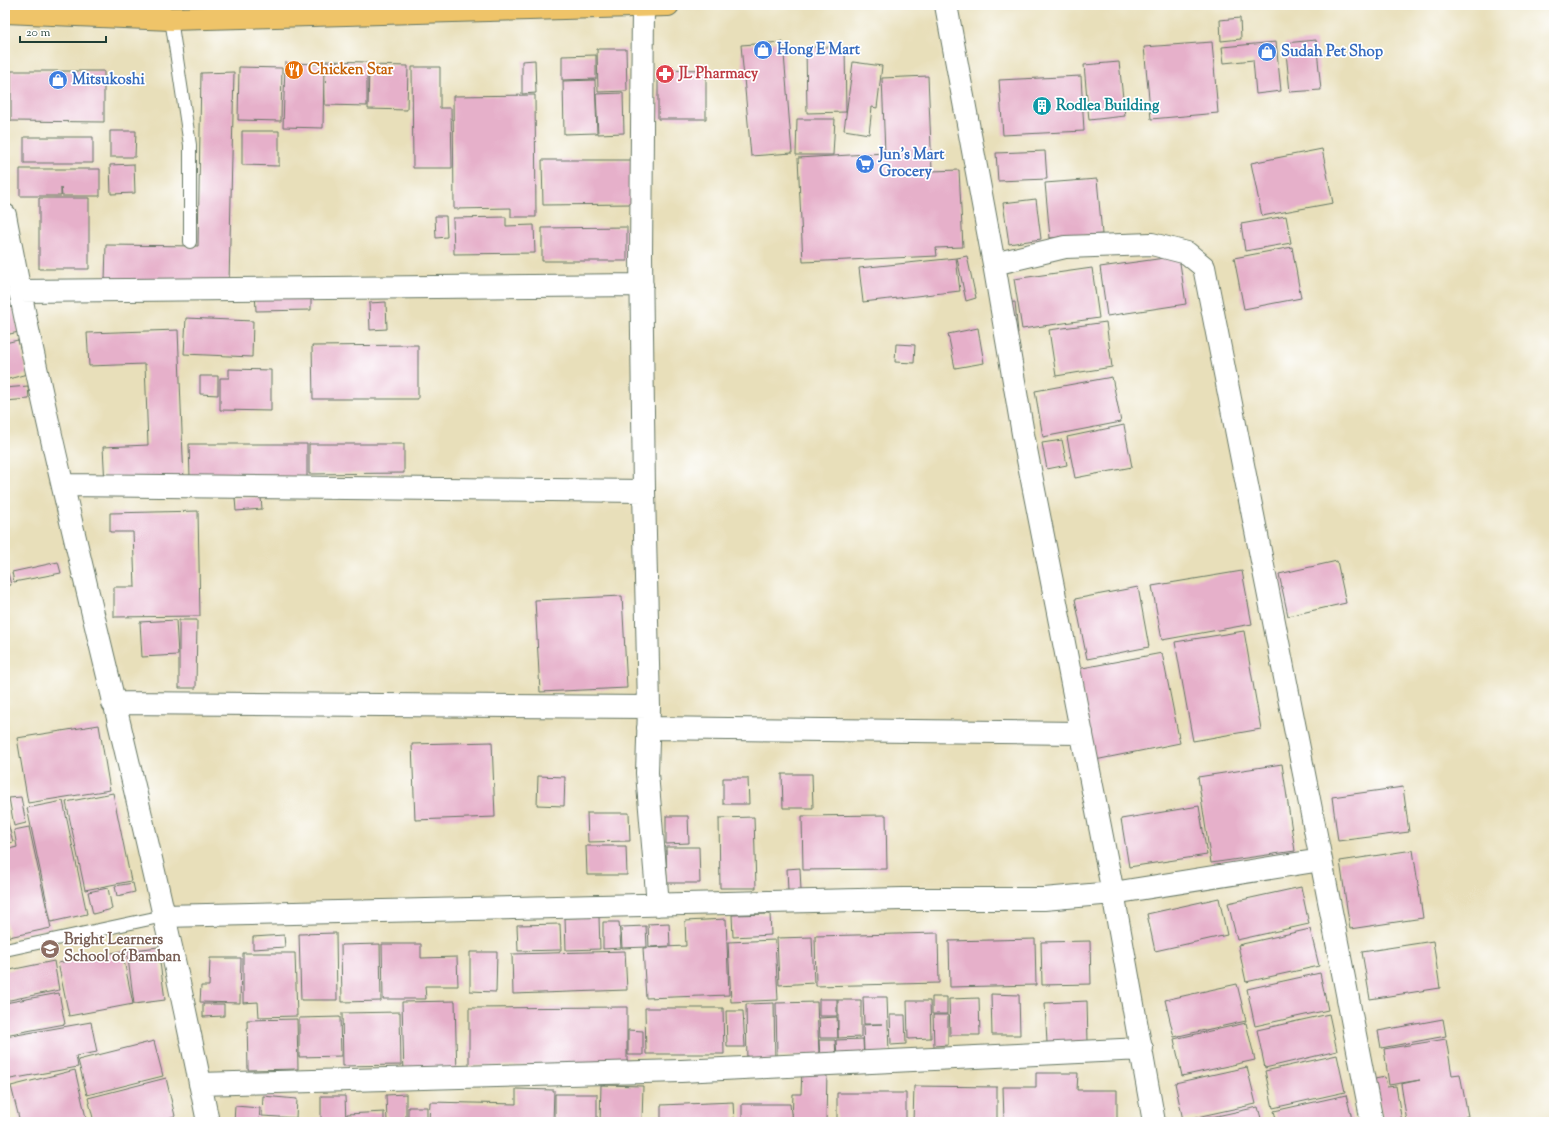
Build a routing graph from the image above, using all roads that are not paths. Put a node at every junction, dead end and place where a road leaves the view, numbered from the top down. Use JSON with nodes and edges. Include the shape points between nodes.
{"nodes":[{"id":1,"x":668,"y":5,"type":"edge"},
{"id":2,"x":946,"y":5,"type":"edge"},
{"id":3,"x":643,"y":6,"type":"junction"},
{"id":4,"x":5,"y":12,"type":"edge"},
{"id":5,"x":170,"y":19,"type":"junction"},
{"id":6,"x":5,"y":215,"type":"edge"},
{"id":7,"x":190,"y":242,"type":"dead end"},
{"id":8,"x":994,"y":264,"type":"junction"},
{"id":9,"x":642,"y":285,"type":"junction"},
{"id":10,"x":19,"y":291,"type":"junction"},
{"id":11,"x":63,"y":486,"type":"junction"},
{"id":12,"x":644,"y":491,"type":"junction"},
{"id":13,"x":113,"y":703,"type":"junction"},
{"id":14,"x":649,"y":707,"type":"junction"},
{"id":15,"x":648,"y":728,"type":"junction"},
{"id":16,"x":1082,"y":733,"type":"junction"},
{"id":17,"x":1321,"y":860,"type":"junction"},
{"id":18,"x":1113,"y":893,"type":"junction"},
{"id":19,"x":658,"y":905,"type":"junction"},
{"id":20,"x":164,"y":916,"type":"junction"},
{"id":21,"x":5,"y":950,"type":"edge"},
{"id":22,"x":1142,"y":1049,"type":"junction"},
{"id":23,"x":200,"y":1084,"type":"junction"},
{"id":24,"x":208,"y":1122,"type":"edge"},
{"id":25,"x":1154,"y":1122,"type":"edge"},
{"id":26,"x":1372,"y":1122,"type":"edge"}],
"edges":[{"from":1,"to":3,"type":"highway"},
{"from":2,"to":8,"type":"street"},
{"from":3,"to":5,"type":"highway"},
{"from":3,"to":9,"type":"street"},
{"from":4,"to":5,"type":"highway"},
{"from":5,"to":7,"type":"lane","via":[[190,145]]},
{"from":6,"to":10,"type":"street"},
{"from":8,"to":16,"type":"street","via":[[1023,434]]},
{"from":8,"to":17,"type":"street","via":[[1065,248],[1152,244],[1187,253],[1204,267]]},
{"from":9,"to":10,"type":"street"},
{"from":9,"to":12,"type":"street"},
{"from":10,"to":11,"type":"street"},
{"from":11,"to":12,"type":"street"},
{"from":11,"to":13,"type":"street"},
{"from":12,"to":14,"type":"street"},
{"from":13,"to":14,"type":"street"},
{"from":13,"to":20,"type":"street"},
{"from":14,"to":15,"type":"street"},
{"from":15,"to":16,"type":"street"},
{"from":15,"to":19,"type":"street","via":[[647,773]]},
{"from":16,"to":18,"type":"street"},
{"from":17,"to":18,"type":"street"},
{"from":17,"to":26,"type":"street"},
{"from":18,"to":19,"type":"street","via":[[1044,899],[903,899]]},
{"from":18,"to":22,"type":"street"},
{"from":19,"to":20,"type":"street"},
{"from":20,"to":21,"type":"lane"},
{"from":20,"to":23,"type":"street"},
{"from":22,"to":23,"type":"street","via":[[681,1071]]},
{"from":22,"to":25,"type":"street"},
{"from":23,"to":24,"type":"street"}]}
